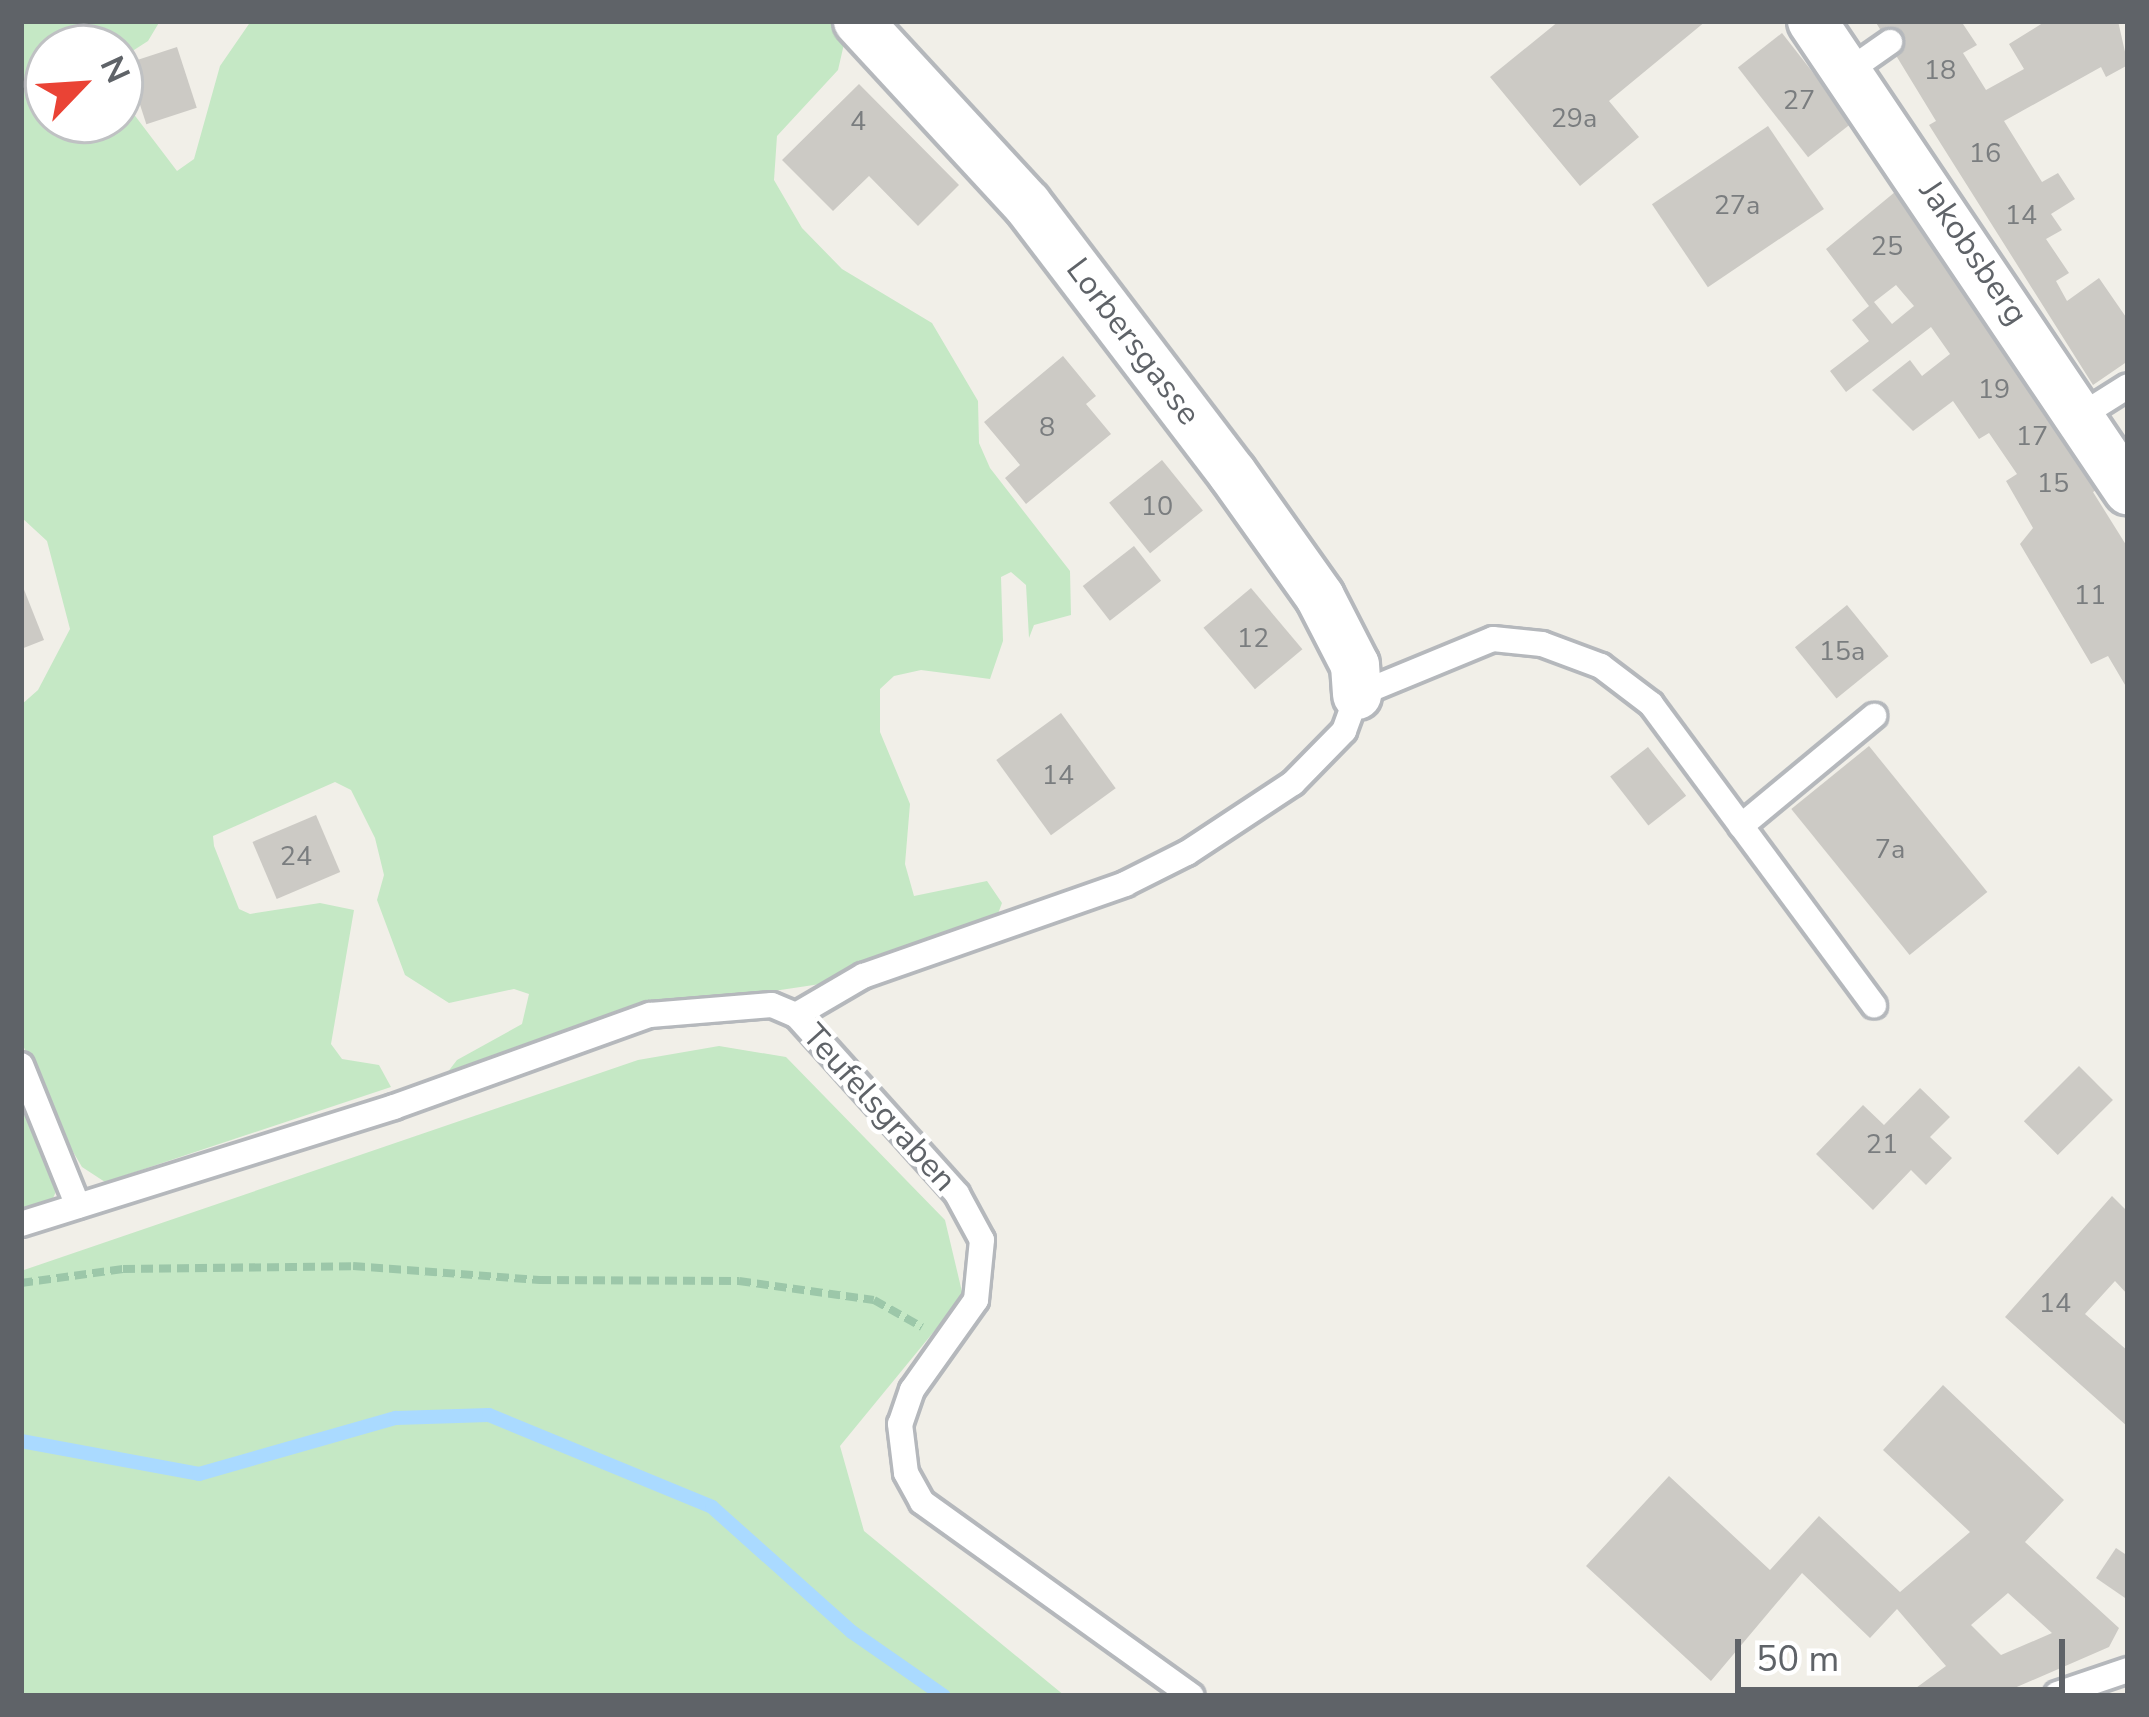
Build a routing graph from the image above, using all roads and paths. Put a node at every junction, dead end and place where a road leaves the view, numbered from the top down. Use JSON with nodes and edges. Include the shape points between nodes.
{"nodes":[{"id":1,"x":858,"y":21,"type":"edge"},
{"id":2,"x":1812,"y":21,"type":"edge"},
{"id":3,"x":1890,"y":43,"type":"dead end"},
{"id":4,"x":1850,"y":70,"type":"junction"},
{"id":5,"x":2128,"y":386,"type":"edge"},
{"id":6,"x":2082,"y":416,"type":"junction"},
{"id":7,"x":2128,"y":490,"type":"edge"},
{"id":8,"x":1358,"y":695,"type":"junction"},
{"id":9,"x":1874,"y":716,"type":"dead end"},
{"id":10,"x":1741,"y":826,"type":"junction"},
{"id":11,"x":1874,"y":1005,"type":"dead end"},
{"id":12,"x":796,"y":1015,"type":"junction"},
{"id":13,"x":21,"y":1065,"type":"edge"},
{"id":14,"x":78,"y":1206,"type":"junction"},
{"id":15,"x":21,"y":1224,"type":"edge"},
{"id":16,"x":21,"y":1282,"type":"edge"},
{"id":17,"x":940,"y":1353,"type":"junction"},
{"id":18,"x":2128,"y":1670,"type":"edge"},
{"id":19,"x":2057,"y":1694,"type":"edge"},
{"id":20,"x":1192,"y":1696,"type":"edge"}],
"edges":[{"from":1,"to":8,"type":"street","name":"Lorbersgasse","via":[[1028,204],[1232,473],[1337,626]]},
{"from":2,"to":4,"type":"street","name":"Jakobsberg"},
{"from":3,"to":4,"type":"lane"},
{"from":4,"to":6,"type":"street","name":"Jakobsberg"},
{"from":5,"to":6,"type":"lane"},
{"from":6,"to":7,"type":"street","name":"Jakobsberg"},
{"from":8,"to":10,"type":"lane","via":[[1493,638],[1541,644],[1601,666],[1651,704]]},
{"from":8,"to":12,"type":"lane","via":[[1344,731],[1235,827],[1125,884],[863,976]]},
{"from":9,"to":10,"type":"lane"},
{"from":10,"to":11,"type":"lane"},
{"from":12,"to":14,"type":"lane","name":"Teufelsgraben","via":[[772,1005],[728,1005],[650,1016]]},
{"from":12,"to":17,"type":"lane","name":"Teufelsgraben","via":[[975,1221],[983,1280]]},
{"from":13,"to":14,"type":"lane"},
{"from":14,"to":15,"type":"lane","name":"Teufelsgraben"},
{"from":16,"to":17,"type":"path","via":[[123,1269],[353,1265],[581,1281],[739,1281],[874,1300],[923,1328]]},
{"from":17,"to":20,"type":"lane","name":"Teufelsgraben","via":[[900,1424],[906,1473],[922,1502]]},
{"from":18,"to":19,"type":"lane"}]}
